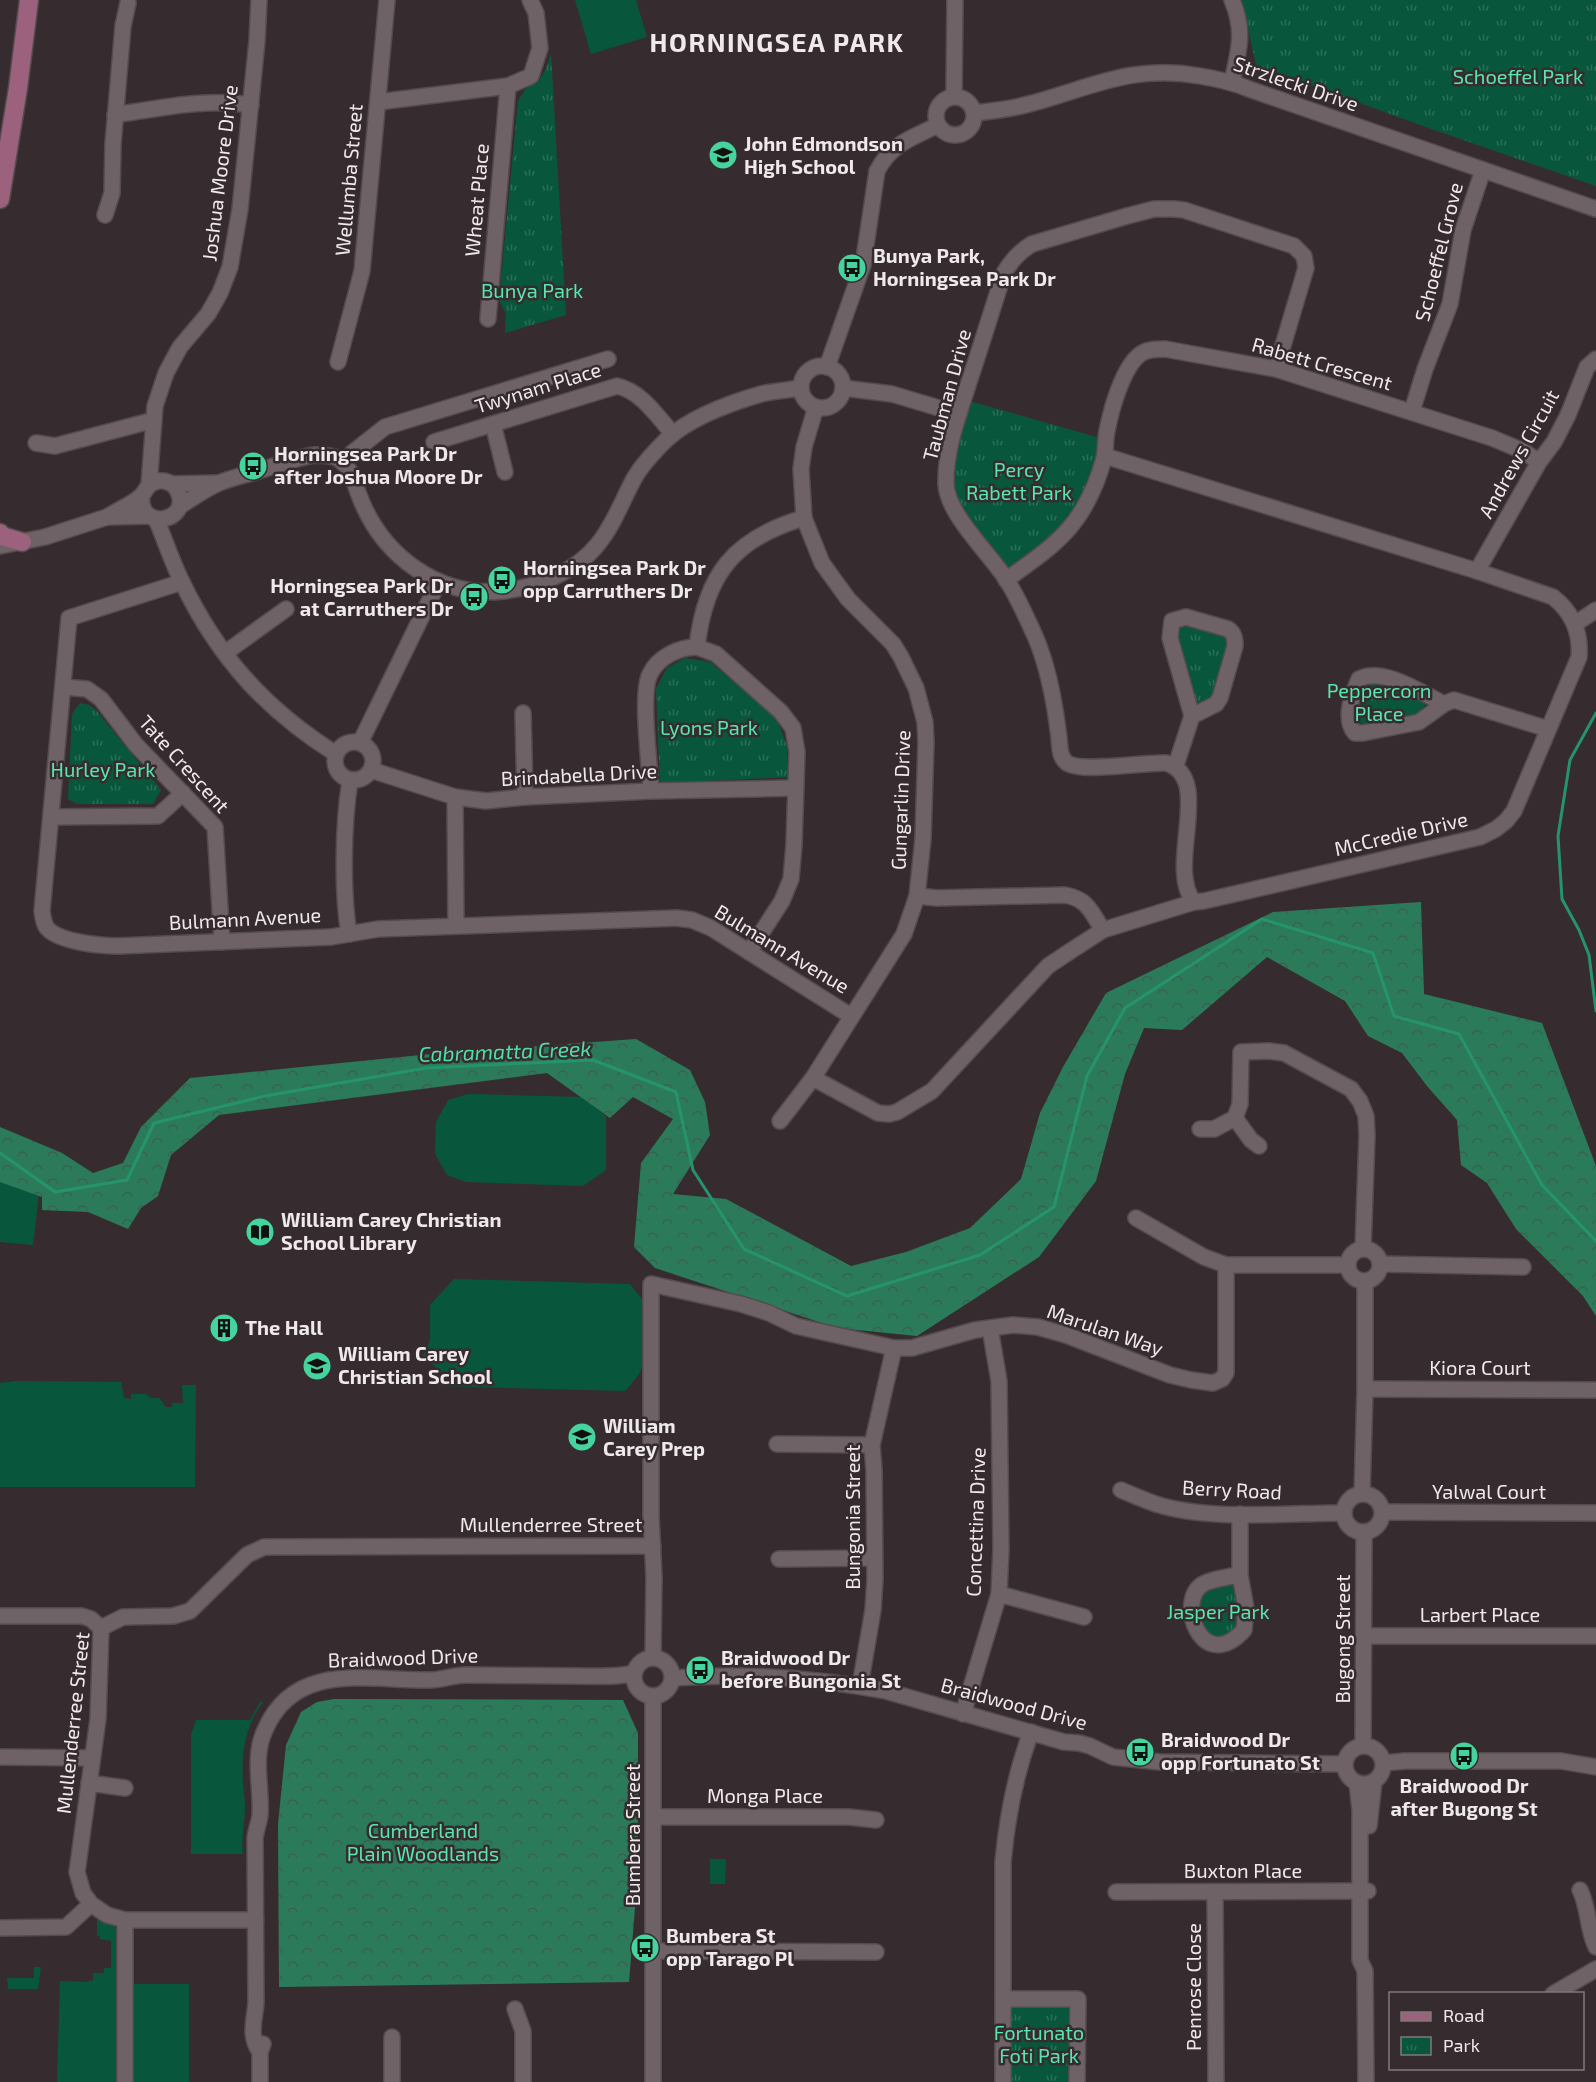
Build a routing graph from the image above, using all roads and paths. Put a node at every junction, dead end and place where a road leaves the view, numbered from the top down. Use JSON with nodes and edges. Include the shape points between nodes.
{"nodes":[{"id":1,"x":29,"y":0,"type":"edge"},
{"id":2,"x":260,"y":0,"type":"edge"},
{"id":3,"x":387,"y":0,"type":"edge"},
{"id":4,"x":530,"y":0,"type":"edge"},
{"id":5,"x":956,"y":0,"type":"edge"},
{"id":6,"x":1232,"y":0,"type":"edge"},
{"id":7,"x":128,"y":3,"type":"dead end"},
{"id":8,"x":1232,"y":82,"type":"junction"},
{"id":9,"x":508,"y":86,"type":"junction"},
{"id":10,"x":954,"y":96,"type":"junction"},
{"id":11,"x":378,"y":102,"type":"junction"},
{"id":12,"x":251,"y":105,"type":"junction"},
{"id":13,"x":975,"y":113,"type":"junction"},
{"id":14,"x":115,"y":115,"type":"junction"},
{"id":15,"x":938,"y":125,"type":"junction"},
{"id":16,"x":1483,"y":170,"type":"junction"},
{"id":17,"x":0,"y":199,"type":"edge"},
{"id":18,"x":1596,"y":209,"type":"edge"},
{"id":19,"x":105,"y":215,"type":"dead end"},
{"id":20,"x":488,"y":319,"type":"dead end"},
{"id":21,"x":608,"y":359,"type":"dead end"},
{"id":22,"x":1596,"y":359,"type":"edge"},
{"id":23,"x":338,"y":362,"type":"dead end"},
{"id":24,"x":826,"y":367,"type":"junction"},
{"id":25,"x":1276,"y":369,"type":"junction"},
{"id":26,"x":801,"y":388,"type":"junction"},
{"id":27,"x":843,"y":388,"type":"junction"},
{"id":28,"x":816,"y":407,"type":"junction"},
{"id":29,"x":1412,"y":411,"type":"junction"},
{"id":30,"x":959,"y":414,"type":"junction"},
{"id":31,"x":154,"y":420,"type":"junction"},
{"id":32,"x":493,"y":424,"type":"junction"},
{"id":33,"x":673,"y":434,"type":"junction"},
{"id":34,"x":154,"y":440,"type":"junction"},
{"id":35,"x":434,"y":442,"type":"dead end"},
{"id":36,"x":36,"y":443,"type":"dead end"},
{"id":37,"x":1105,"y":456,"type":"junction"},
{"id":38,"x":1539,"y":462,"type":"junction"},
{"id":39,"x":344,"y":463,"type":"junction"},
{"id":40,"x":505,"y":472,"type":"dead end"},
{"id":41,"x":169,"y":483,"type":"junction"},
{"id":42,"x":220,"y":483,"type":"junction"},
{"id":43,"x":146,"y":490,"type":"junction"},
{"id":44,"x":176,"y":511,"type":"junction"},
{"id":45,"x":107,"y":517,"type":"junction"},
{"id":46,"x":153,"y":517,"type":"junction"},
{"id":47,"x":804,"y":518,"type":"junction"},
{"id":48,"x":0,"y":533,"type":"edge"},
{"id":49,"x":22,"y":542,"type":"junction"},
{"id":50,"x":0,"y":546,"type":"edge"},
{"id":51,"x":173,"y":558,"type":"junction"},
{"id":52,"x":1477,"y":571,"type":"junction"},
{"id":53,"x":1006,"y":580,"type":"junction"},
{"id":54,"x":182,"y":582,"type":"junction"},
{"id":55,"x":438,"y":583,"type":"junction"},
{"id":56,"x":286,"y":609,"type":"dead end"},
{"id":57,"x":1596,"y":610,"type":"edge"},
{"id":58,"x":1575,"y":624,"type":"junction"},
{"id":59,"x":697,"y":647,"type":"junction"},
{"id":60,"x":225,"y":653,"type":"junction"},
{"id":61,"x":63,"y":687,"type":"junction"},
{"id":62,"x":1444,"y":704,"type":"junction"},
{"id":63,"x":523,"y":713,"type":"dead end"},
{"id":64,"x":1192,"y":716,"type":"junction"},
{"id":65,"x":1548,"y":729,"type":"junction"},
{"id":66,"x":360,"y":743,"type":"junction"},
{"id":67,"x":336,"y":754,"type":"junction"},
{"id":68,"x":1176,"y":765,"type":"junction"},
{"id":69,"x":371,"y":770,"type":"junction"},
{"id":70,"x":350,"y":781,"type":"junction"},
{"id":71,"x":794,"y":788,"type":"junction"},
{"id":72,"x":651,"y":791,"type":"junction"},
{"id":73,"x":183,"y":793,"type":"junction"},
{"id":74,"x":455,"y":797,"type":"junction"},
{"id":75,"x":525,"y":797,"type":"junction"},
{"id":76,"x":51,"y":817,"type":"junction"},
{"id":77,"x":917,"y":896,"type":"junction"},
{"id":78,"x":1194,"y":902,"type":"junction"},
{"id":79,"x":456,"y":926,"type":"junction"},
{"id":80,"x":1103,"y":930,"type":"junction"},
{"id":81,"x":349,"y":934,"type":"junction"},
{"id":82,"x":222,"y":942,"type":"junction"},
{"id":83,"x":749,"y":952,"type":"junction"},
{"id":84,"x":851,"y":1016,"type":"junction"},
{"id":85,"x":813,"y":1078,"type":"junction"},
{"id":86,"x":1235,"y":1118,"type":"junction"},
{"id":87,"x":780,"y":1121,"type":"dead end"},
{"id":88,"x":1200,"y":1129,"type":"dead end"},
{"id":89,"x":1259,"y":1146,"type":"dead end"},
{"id":90,"x":1136,"y":1218,"type":"dead end"},
{"id":91,"x":1363,"y":1249,"type":"junction"},
{"id":92,"x":1226,"y":1264,"type":"junction"},
{"id":93,"x":1380,"y":1264,"type":"junction"},
{"id":94,"x":1347,"y":1265,"type":"junction"},
{"id":95,"x":1523,"y":1267,"type":"dead end"},
{"id":96,"x":1365,"y":1282,"type":"junction"},
{"id":97,"x":990,"y":1328,"type":"junction"},
{"id":98,"x":894,"y":1348,"type":"junction"},
{"id":99,"x":1365,"y":1389,"type":"junction"},
{"id":100,"x":1594,"y":1390,"type":"dead end"},
{"id":101,"x":777,"y":1444,"type":"dead end"},
{"id":102,"x":872,"y":1445,"type":"junction"},
{"id":103,"x":1121,"y":1490,"type":"dead end"},
{"id":104,"x":1362,"y":1494,"type":"junction"},
{"id":105,"x":1383,"y":1512,"type":"junction"},
{"id":106,"x":1344,"y":1513,"type":"junction"},
{"id":107,"x":1596,"y":1513,"type":"edge"},
{"id":108,"x":1240,"y":1514,"type":"junction"},
{"id":109,"x":1364,"y":1533,"type":"junction"},
{"id":110,"x":653,"y":1546,"type":"junction"},
{"id":111,"x":874,"y":1558,"type":"junction"},
{"id":112,"x":779,"y":1559,"type":"dead end"},
{"id":113,"x":1240,"y":1575,"type":"junction"},
{"id":114,"x":999,"y":1594,"type":"junction"},
{"id":115,"x":0,"y":1616,"type":"edge"},
{"id":116,"x":1084,"y":1617,"type":"dead end"},
{"id":117,"x":101,"y":1628,"type":"junction"},
{"id":118,"x":1364,"y":1636,"type":"junction"},
{"id":119,"x":1596,"y":1636,"type":"edge"},
{"id":120,"x":653,"y":1657,"type":"junction"},
{"id":121,"x":634,"y":1673,"type":"junction"},
{"id":122,"x":673,"y":1678,"type":"junction"},
{"id":123,"x":860,"y":1686,"type":"junction"},
{"id":124,"x":653,"y":1696,"type":"junction"},
{"id":125,"x":963,"y":1714,"type":"junction"},
{"id":126,"x":1030,"y":1732,"type":"junction"},
{"id":127,"x":1363,"y":1745,"type":"junction"},
{"id":128,"x":0,"y":1757,"type":"edge"},
{"id":129,"x":92,"y":1758,"type":"junction"},
{"id":130,"x":1384,"y":1763,"type":"junction"},
{"id":131,"x":1345,"y":1764,"type":"junction"},
{"id":132,"x":1596,"y":1767,"type":"edge"},
{"id":133,"x":1374,"y":1782,"type":"junction"},
{"id":134,"x":89,"y":1783,"type":"junction"},
{"id":135,"x":1357,"y":1783,"type":"junction"},
{"id":136,"x":125,"y":1788,"type":"dead end"},
{"id":137,"x":654,"y":1817,"type":"junction"},
{"id":138,"x":876,"y":1820,"type":"dead end"},
{"id":139,"x":1580,"y":1890,"type":"dead end"},
{"id":140,"x":1365,"y":1891,"type":"junction"},
{"id":141,"x":1116,"y":1892,"type":"dead end"},
{"id":142,"x":1215,"y":1893,"type":"junction"},
{"id":143,"x":91,"y":1904,"type":"junction"},
{"id":144,"x":125,"y":1920,"type":"junction"},
{"id":145,"x":256,"y":1920,"type":"junction"},
{"id":146,"x":0,"y":1928,"type":"edge"},
{"id":147,"x":1596,"y":1947,"type":"edge"},
{"id":148,"x":654,"y":1951,"type":"junction"},
{"id":149,"x":876,"y":1952,"type":"dead end"},
{"id":150,"x":1596,"y":1969,"type":"edge"},
{"id":151,"x":1556,"y":1992,"type":"edge"},
{"id":152,"x":1003,"y":1999,"type":"junction"},
{"id":153,"x":515,"y":2009,"type":"dead end"},
{"id":154,"x":392,"y":2037,"type":"dead end"},
{"id":155,"x":125,"y":2082,"type":"edge"},
{"id":156,"x":260,"y":2082,"type":"edge"},
{"id":157,"x":392,"y":2082,"type":"edge"},
{"id":158,"x":523,"y":2082,"type":"edge"},
{"id":159,"x":653,"y":2082,"type":"edge"},
{"id":160,"x":1003,"y":2082,"type":"edge"},
{"id":161,"x":1077,"y":2082,"type":"edge"},
{"id":162,"x":1216,"y":2082,"type":"edge"},
{"id":163,"x":1366,"y":2082,"type":"edge"}],
"edges":[{"from":1,"to":17,"type":"main road"},
{"from":2,"to":12,"type":"street","name":"Joshua Moore Drive"},
{"from":3,"to":11,"type":"street","name":"Wellumba Street"},
{"from":4,"to":9,"type":"street","via":[[536,13],[540,48],[531,76]]},
{"from":5,"to":10,"type":"street"},
{"from":6,"to":8,"type":"street","via":[[1241,41]]},
{"from":7,"to":14,"type":"street"},
{"from":8,"to":13,"type":"street","name":"Strzlecki Drive","via":[[1172,72],[1141,73],[1029,104]]},
{"from":8,"to":16,"type":"street","name":"Strzlecki Drive"},
{"from":9,"to":11,"type":"street"},
{"from":9,"to":20,"type":"street","name":"Wheat Place"},
{"from":10,"to":13,"type":"street","via":[[968,100]]},
{"from":10,"to":15,"type":"street","via":[[938,107]]},
{"from":11,"to":23,"type":"street","name":"Wellumba Street","via":[[362,271]]},
{"from":12,"to":14,"type":"street","via":[[214,101]]},
{"from":12,"to":31,"type":"street","name":"Joshua Moore Drive","via":[[231,267],[208,314],[172,359],[160,389]]},
{"from":13,"to":15,"type":"street","via":[[964,134],[949,134]]},
{"from":14,"to":19,"type":"street","via":[[112,193]]},
{"from":15,"to":24,"type":"street","via":[[899,144],[877,171],[863,265]]},
{"from":16,"to":18,"type":"street","name":"Strzlecki Drive"},
{"from":16,"to":29,"type":"street","name":"Schoeffel Grove","via":[[1463,230],[1450,304]]},
{"from":21,"to":39,"type":"street","via":[[385,427]]},
{"from":22,"to":38,"type":"street","name":"Andrews Circuit","via":[[1587,367],[1568,415]]},
{"from":24,"to":26,"type":"street","via":[[816,367],[807,373]]},
{"from":24,"to":27,"type":"street","via":[[838,374]]},
{"from":25,"to":29,"type":"street","name":"Rabett Crescent"},
{"from":25,"to":30,"type":"street","name":"Taubman Drive","via":[[1306,268],[1304,256],[1294,246],[1184,210],[1154,209],[1032,244],[1019,252],[1004,273]]},
{"from":25,"to":37,"type":"street","name":"Rabett Crescent","via":[[1165,349],[1141,354],[1129,367],[1119,390],[1107,430]]},
{"from":26,"to":28,"type":"street","via":[[805,400]]},
{"from":26,"to":33,"type":"street","via":[[744,400]]},
{"from":27,"to":28,"type":"street","via":[[834,404]]},
{"from":27,"to":30,"type":"street","via":[[891,393]]},
{"from":28,"to":47,"type":"street","name":"Gungarlin Drive","via":[[801,470]]},
{"from":29,"to":38,"type":"street","name":"Rabett Crescent","via":[[1513,446]]},
{"from":30,"to":53,"type":"street","name":"Taubman Drive","via":[[946,487],[963,523]]},
{"from":31,"to":34,"type":"street","name":"Joshua Moore Drive"},
{"from":31,"to":36,"type":"street","via":[[55,446]]},
{"from":32,"to":33,"type":"street","name":"Twynam Place","via":[[617,386],[636,393]]},
{"from":32,"to":35,"type":"street","name":"Twynam Place"},
{"from":32,"to":40,"type":"street"},
{"from":33,"to":55,"type":"street","via":[[636,475],[600,543],[569,569],[541,582],[503,591],[474,591]]},
{"from":34,"to":41,"type":"street","name":"Joshua Moore Drive"},
{"from":34,"to":43,"type":"street","name":"Joshua Moore Drive"},
{"from":37,"to":52,"type":"street","name":"McCredie Drive"},
{"from":37,"to":53,"type":"street","name":"Rabett Crescent","via":[[1096,485],[1058,542]]},
{"from":38,"to":52,"type":"street","name":"Andrews Circuit"},
{"from":39,"to":42,"type":"street","via":[[330,456],[311,456]]},
{"from":39,"to":55,"type":"street","via":[[378,532],[397,554]]},
{"from":41,"to":42,"type":"street"},
{"from":41,"to":43,"type":"street","via":[[154,482]]},
{"from":41,"to":44,"type":"street","via":[[179,494]]},
{"from":42,"to":44,"type":"street"},
{"from":43,"to":45,"type":"street"},
{"from":43,"to":46,"type":"street","via":[[143,507]]},
{"from":44,"to":46,"type":"street","via":[[162,520]]},
{"from":44,"to":51,"type":"street"},
{"from":45,"to":46,"type":"street"},
{"from":45,"to":49,"type":"street"},
{"from":46,"to":51,"type":"street"},
{"from":47,"to":59,"type":"street","via":[[759,535],[721,571],[707,597]]},
{"from":47,"to":77,"type":"street","name":"Gungarlin Drive","via":[[822,563],[848,599],[893,644],[918,696],[926,742]]},
{"from":48,"to":49,"type":"main road"},
{"from":49,"to":50,"type":"street"},
{"from":51,"to":54,"type":"street"},
{"from":52,"to":58,"type":"street","name":"McCredie Drive","via":[[1553,597]]},
{"from":53,"to":68,"type":"street","name":"Taubman Drive","via":[[1022,607],[1044,663],[1056,711],[1061,756],[1066,763],[1085,767],[1155,762]]},
{"from":54,"to":60,"type":"street"},
{"from":54,"to":61,"type":"street","name":"Bulmann Avenue","via":[[69,618]]},
{"from":55,"to":66,"type":"street"},
{"from":56,"to":60,"type":"street"},
{"from":57,"to":58,"type":"street"},
{"from":58,"to":65,"type":"street","name":"McCredie Drive","via":[[1579,657]]},
{"from":59,"to":71,"type":"street","via":[[716,654],[788,719],[796,746]]},
{"from":59,"to":72,"type":"street","via":[[667,656],[649,676],[646,707]]},
{"from":60,"to":67,"type":"street","via":[[270,706]]},
{"from":61,"to":73,"type":"street","name":"Tate Crescent","via":[[87,689],[101,699],[136,745]]},
{"from":61,"to":76,"type":"street","name":"Bulmann Avenue"},
{"from":62,"to":62,"type":"street","via":[[1419,722],[1364,733],[1355,733],[1348,718],[1359,680],[1371,675],[1412,687]]},
{"from":62,"to":65,"type":"street","via":[[1463,702]]},
{"from":63,"to":75,"type":"street"},
{"from":64,"to":64,"type":"street","via":[[1170,638],[1172,621],[1186,617],[1228,628],[1236,646],[1220,698]]},
{"from":64,"to":68,"type":"street"},
{"from":65,"to":78,"type":"street","name":"McCredie Drive","via":[[1514,811],[1487,834]]},
{"from":66,"to":67,"type":"street","via":[[345,744]]},
{"from":66,"to":69,"type":"street","via":[[371,752]]},
{"from":67,"to":70,"type":"street","via":[[337,772]]},
{"from":68,"to":78,"type":"street","via":[[1188,783],[1190,795],[1183,860],[1189,896]]},
{"from":69,"to":70,"type":"street","via":[[364,778]]},
{"from":69,"to":74,"type":"street","name":"Brindabella Drive"},
{"from":70,"to":81,"type":"street","via":[[345,876]]},
{"from":71,"to":72,"type":"street","name":"Brindabella Drive"},
{"from":71,"to":83,"type":"street","via":[[791,879],[782,901]]},
{"from":72,"to":75,"type":"street","name":"Brindabella Drive"},
{"from":73,"to":76,"type":"street","via":[[158,816]]},
{"from":73,"to":82,"type":"street","name":"Tate Crescent","via":[[215,827]]},
{"from":74,"to":75,"type":"street","name":"Brindabella Drive","via":[[486,801]]},
{"from":74,"to":79,"type":"street"},
{"from":76,"to":82,"type":"street","name":"Bulmann Avenue","via":[[42,911],[49,931],[101,946]]},
{"from":77,"to":80,"type":"street","via":[[1075,896],[1086,904]]},
{"from":77,"to":84,"type":"street","name":"Gungarlin Drive","via":[[903,934]]},
{"from":78,"to":80,"type":"street","name":"McCredie Drive"},
{"from":79,"to":81,"type":"street","name":"Bulmann Avenue"},
{"from":79,"to":83,"type":"street","name":"Bulmann Avenue","via":[[677,918],[711,928]]},
{"from":80,"to":85,"type":"street","name":"McCredie Drive","via":[[1048,966],[932,1091],[897,1112],[878,1113]]},
{"from":81,"to":82,"type":"street","name":"Bulmann Avenue"},
{"from":83,"to":84,"type":"street","name":"Bulmann Avenue"},
{"from":84,"to":85,"type":"street","name":"Gungarlin Drive"},
{"from":85,"to":87,"type":"street","name":"Gungarlin Drive"},
{"from":86,"to":88,"type":"street","via":[[1214,1129]]},
{"from":86,"to":89,"type":"street"},
{"from":86,"to":91,"type":"street","via":[[1240,1104],[1241,1052],[1284,1053],[1351,1089],[1366,1116]]},
{"from":90,"to":92,"type":"street","via":[[1204,1257]]},
{"from":91,"to":93,"type":"street","via":[[1374,1252]]},
{"from":91,"to":94,"type":"street","via":[[1351,1255]]},
{"from":92,"to":94,"type":"street"},
{"from":92,"to":97,"type":"street","name":"Marulan Way","via":[[1226,1373],[1218,1382],[1170,1375],[1038,1327]]},
{"from":93,"to":95,"type":"street"},
{"from":93,"to":96,"type":"street","via":[[1376,1276]]},
{"from":94,"to":96,"type":"street","via":[[1350,1274]]},
{"from":96,"to":99,"type":"street"},
{"from":97,"to":98,"type":"street","name":"Marulan Way","via":[[912,1348]]},
{"from":97,"to":114,"type":"street","name":"Concettina Drive","via":[[999,1381]]},
{"from":98,"to":102,"type":"street","name":"Bungonia Street"},
{"from":98,"to":110,"type":"street","name":"Marulan Way","via":[[796,1326],[741,1304],[651,1284]]},
{"from":99,"to":100,"type":"street","name":"Kiora Court"},
{"from":99,"to":104,"type":"street"},
{"from":101,"to":102,"type":"street"},
{"from":102,"to":111,"type":"street","name":"Bungonia Street"},
{"from":103,"to":108,"type":"street","name":"Berry Road","via":[[1173,1508]]},
{"from":104,"to":105,"type":"street","via":[[1376,1498]]},
{"from":104,"to":106,"type":"street","via":[[1348,1501]]},
{"from":105,"to":107,"type":"street","name":"Yalwal Court"},
{"from":105,"to":109,"type":"street","via":[[1377,1527]]},
{"from":106,"to":108,"type":"street","name":"Berry Road"},
{"from":106,"to":109,"type":"street","via":[[1347,1524]]},
{"from":108,"to":113,"type":"street"},
{"from":109,"to":118,"type":"street","name":"Bugong Street"},
{"from":110,"to":117,"type":"street","name":"Mullenderree Street","via":[[264,1547],[247,1555],[190,1611],[173,1616],[123,1617]]},
{"from":110,"to":120,"type":"street"},
{"from":111,"to":112,"type":"street"},
{"from":111,"to":123,"type":"street","name":"Bungonia Street","via":[[873,1610]]},
{"from":113,"to":113,"type":"street","via":[[1246,1608],[1244,1630],[1225,1644],[1207,1642],[1195,1629],[1194,1595],[1203,1584]]},
{"from":114,"to":116,"type":"street"},
{"from":114,"to":125,"type":"street","name":"Concettina Drive"},
{"from":115,"to":117,"type":"street","via":[[82,1616]]},
{"from":117,"to":129,"type":"street","name":"Mullenderree Street","via":[[99,1704]]},
{"from":118,"to":119,"type":"street","name":"Larbert Place"},
{"from":118,"to":127,"type":"street","name":"Bugong Street"},
{"from":120,"to":121,"type":"street","via":[[640,1662]]},
{"from":120,"to":122,"type":"street","via":[[669,1665]]},
{"from":121,"to":124,"type":"street","via":[[638,1689]]},
{"from":121,"to":145,"type":"street","name":"Braidwood Drive","via":[[334,1679],[296,1692],[271,1717],[258,1757]]},
{"from":122,"to":123,"type":"street","name":"Braidwood Drive","via":[[766,1678]]},
{"from":122,"to":124,"type":"street","via":[[669,1689]]},
{"from":123,"to":125,"type":"street","name":"Braidwood Drive"},
{"from":124,"to":137,"type":"street","name":"Bumbera Street"},
{"from":125,"to":126,"type":"street","name":"Braidwood Drive"},
{"from":126,"to":131,"type":"street","name":"Braidwood Drive","via":[[1090,1746],[1113,1757],[1160,1762]]},
{"from":126,"to":152,"type":"street","via":[[1015,1781],[1005,1839]]},
{"from":127,"to":130,"type":"street","via":[[1379,1752]]},
{"from":127,"to":131,"type":"street","via":[[1348,1754]]},
{"from":128,"to":129,"type":"street"},
{"from":129,"to":134,"type":"street","name":"Mullenderree Street"},
{"from":130,"to":132,"type":"street","via":[[1561,1761]]},
{"from":130,"to":133,"type":"street","via":[[1382,1774]]},
{"from":131,"to":135,"type":"street","via":[[1348,1775]]},
{"from":133,"to":135,"type":"street"},
{"from":133,"to":140,"type":"street"},
{"from":134,"to":136,"type":"street"},
{"from":134,"to":143,"type":"street","name":"Mullenderree Street","via":[[77,1866],[80,1885]]},
{"from":135,"to":140,"type":"street"},
{"from":137,"to":138,"type":"street","name":"Monga Place"},
{"from":137,"to":148,"type":"street","name":"Bumbera Street"},
{"from":139,"to":147,"type":"street"},
{"from":140,"to":142,"type":"street","name":"Buxton Place"},
{"from":140,"to":163,"type":"street","via":[[1360,1960],[1365,1971]]},
{"from":141,"to":142,"type":"street","name":"Buxton Place"},
{"from":142,"to":162,"type":"street","name":"Penrose Close"},
{"from":143,"to":144,"type":"street","via":[[107,1915]]},
{"from":143,"to":146,"type":"street","via":[[66,1927]]},
{"from":144,"to":145,"type":"street"},
{"from":144,"to":155,"type":"street"},
{"from":145,"to":156,"type":"street","name":"Braidwood Drive","via":[[252,2025],[260,2052]]},
{"from":148,"to":149,"type":"street"},
{"from":148,"to":159,"type":"street","name":"Bumbera Street"},
{"from":150,"to":151,"type":"street"},
{"from":152,"to":160,"type":"street"},
{"from":152,"to":161,"type":"street","via":[[1078,1999]]},
{"from":153,"to":158,"type":"street","via":[[522,2031]]},
{"from":154,"to":157,"type":"street"}]}
